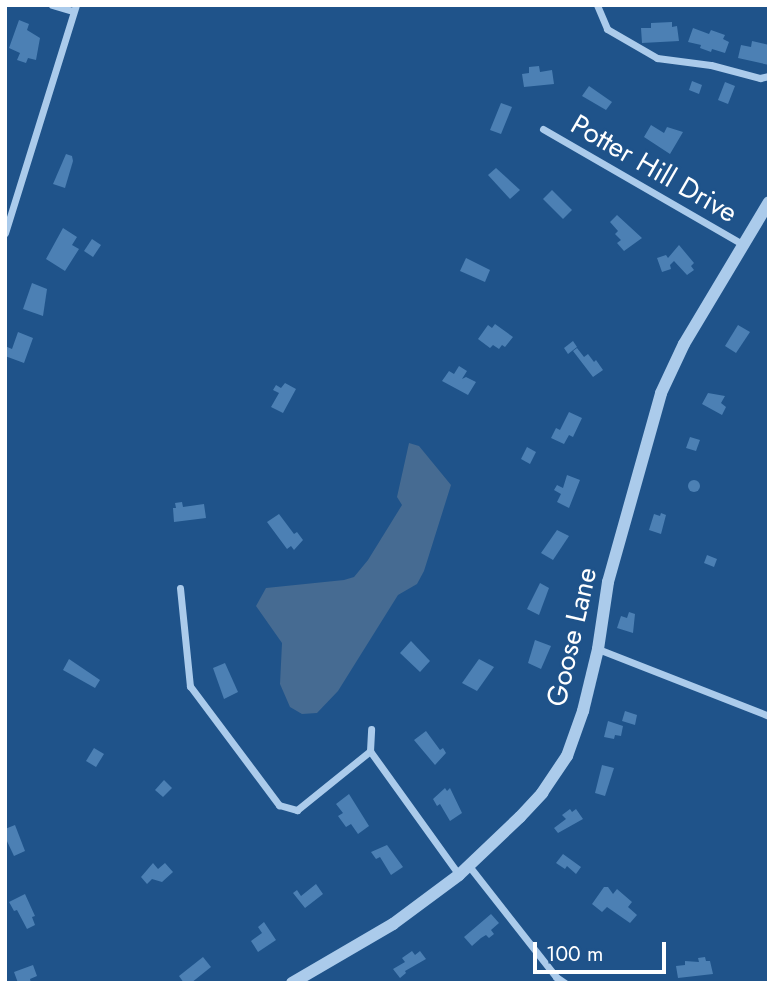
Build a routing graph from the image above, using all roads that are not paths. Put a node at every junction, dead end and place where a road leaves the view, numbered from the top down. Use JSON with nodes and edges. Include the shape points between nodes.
{"nodes":[{"id":1,"x":52,"y":5,"type":"edge"},
{"id":2,"x":597,"y":5,"type":"edge"},
{"id":3,"x":75,"y":8,"type":"edge"},
{"id":4,"x":769,"y":76,"type":"edge"},
{"id":5,"x":544,"y":129,"type":"dead end"},
{"id":6,"x":769,"y":202,"type":"edge"},
{"id":7,"x":5,"y":233,"type":"edge"},
{"id":8,"x":744,"y":245,"type":"junction"},
{"id":9,"x":180,"y":588,"type":"dead end"},
{"id":10,"x":598,"y":649,"type":"junction"},
{"id":11,"x":769,"y":716,"type":"edge"},
{"id":12,"x":371,"y":729,"type":"dead end"},
{"id":13,"x":370,"y":751,"type":"junction"},
{"id":14,"x":469,"y":866,"type":"junction"},
{"id":15,"x":459,"y":875,"type":"junction"},
{"id":16,"x":292,"y":983,"type":"edge"},
{"id":17,"x":565,"y":983,"type":"edge"}],
"edges":[{"from":1,"to":3,"type":"street"},
{"from":2,"to":4,"type":"street","via":[[607,29],[657,58]]},
{"from":3,"to":7,"type":"street"},
{"from":5,"to":8,"type":"street","name":"Potter Hill Drive"},
{"from":6,"to":8,"type":"street","name":"Goose Lane"},
{"from":8,"to":10,"type":"street","name":"Goose Lane","via":[[684,344],[661,393],[608,582]]},
{"from":9,"to":13,"type":"street","via":[[190,686],[279,805],[297,810]]},
{"from":10,"to":11,"type":"street"},
{"from":10,"to":14,"type":"street","name":"Goose Lane","via":[[566,756],[542,793]]},
{"from":12,"to":13,"type":"street"},
{"from":13,"to":15,"type":"street"},
{"from":14,"to":15,"type":"street","name":"Goose Lane"},
{"from":14,"to":17,"type":"street"},
{"from":15,"to":16,"type":"street","name":"Goose Lane","via":[[393,924]]}]}
